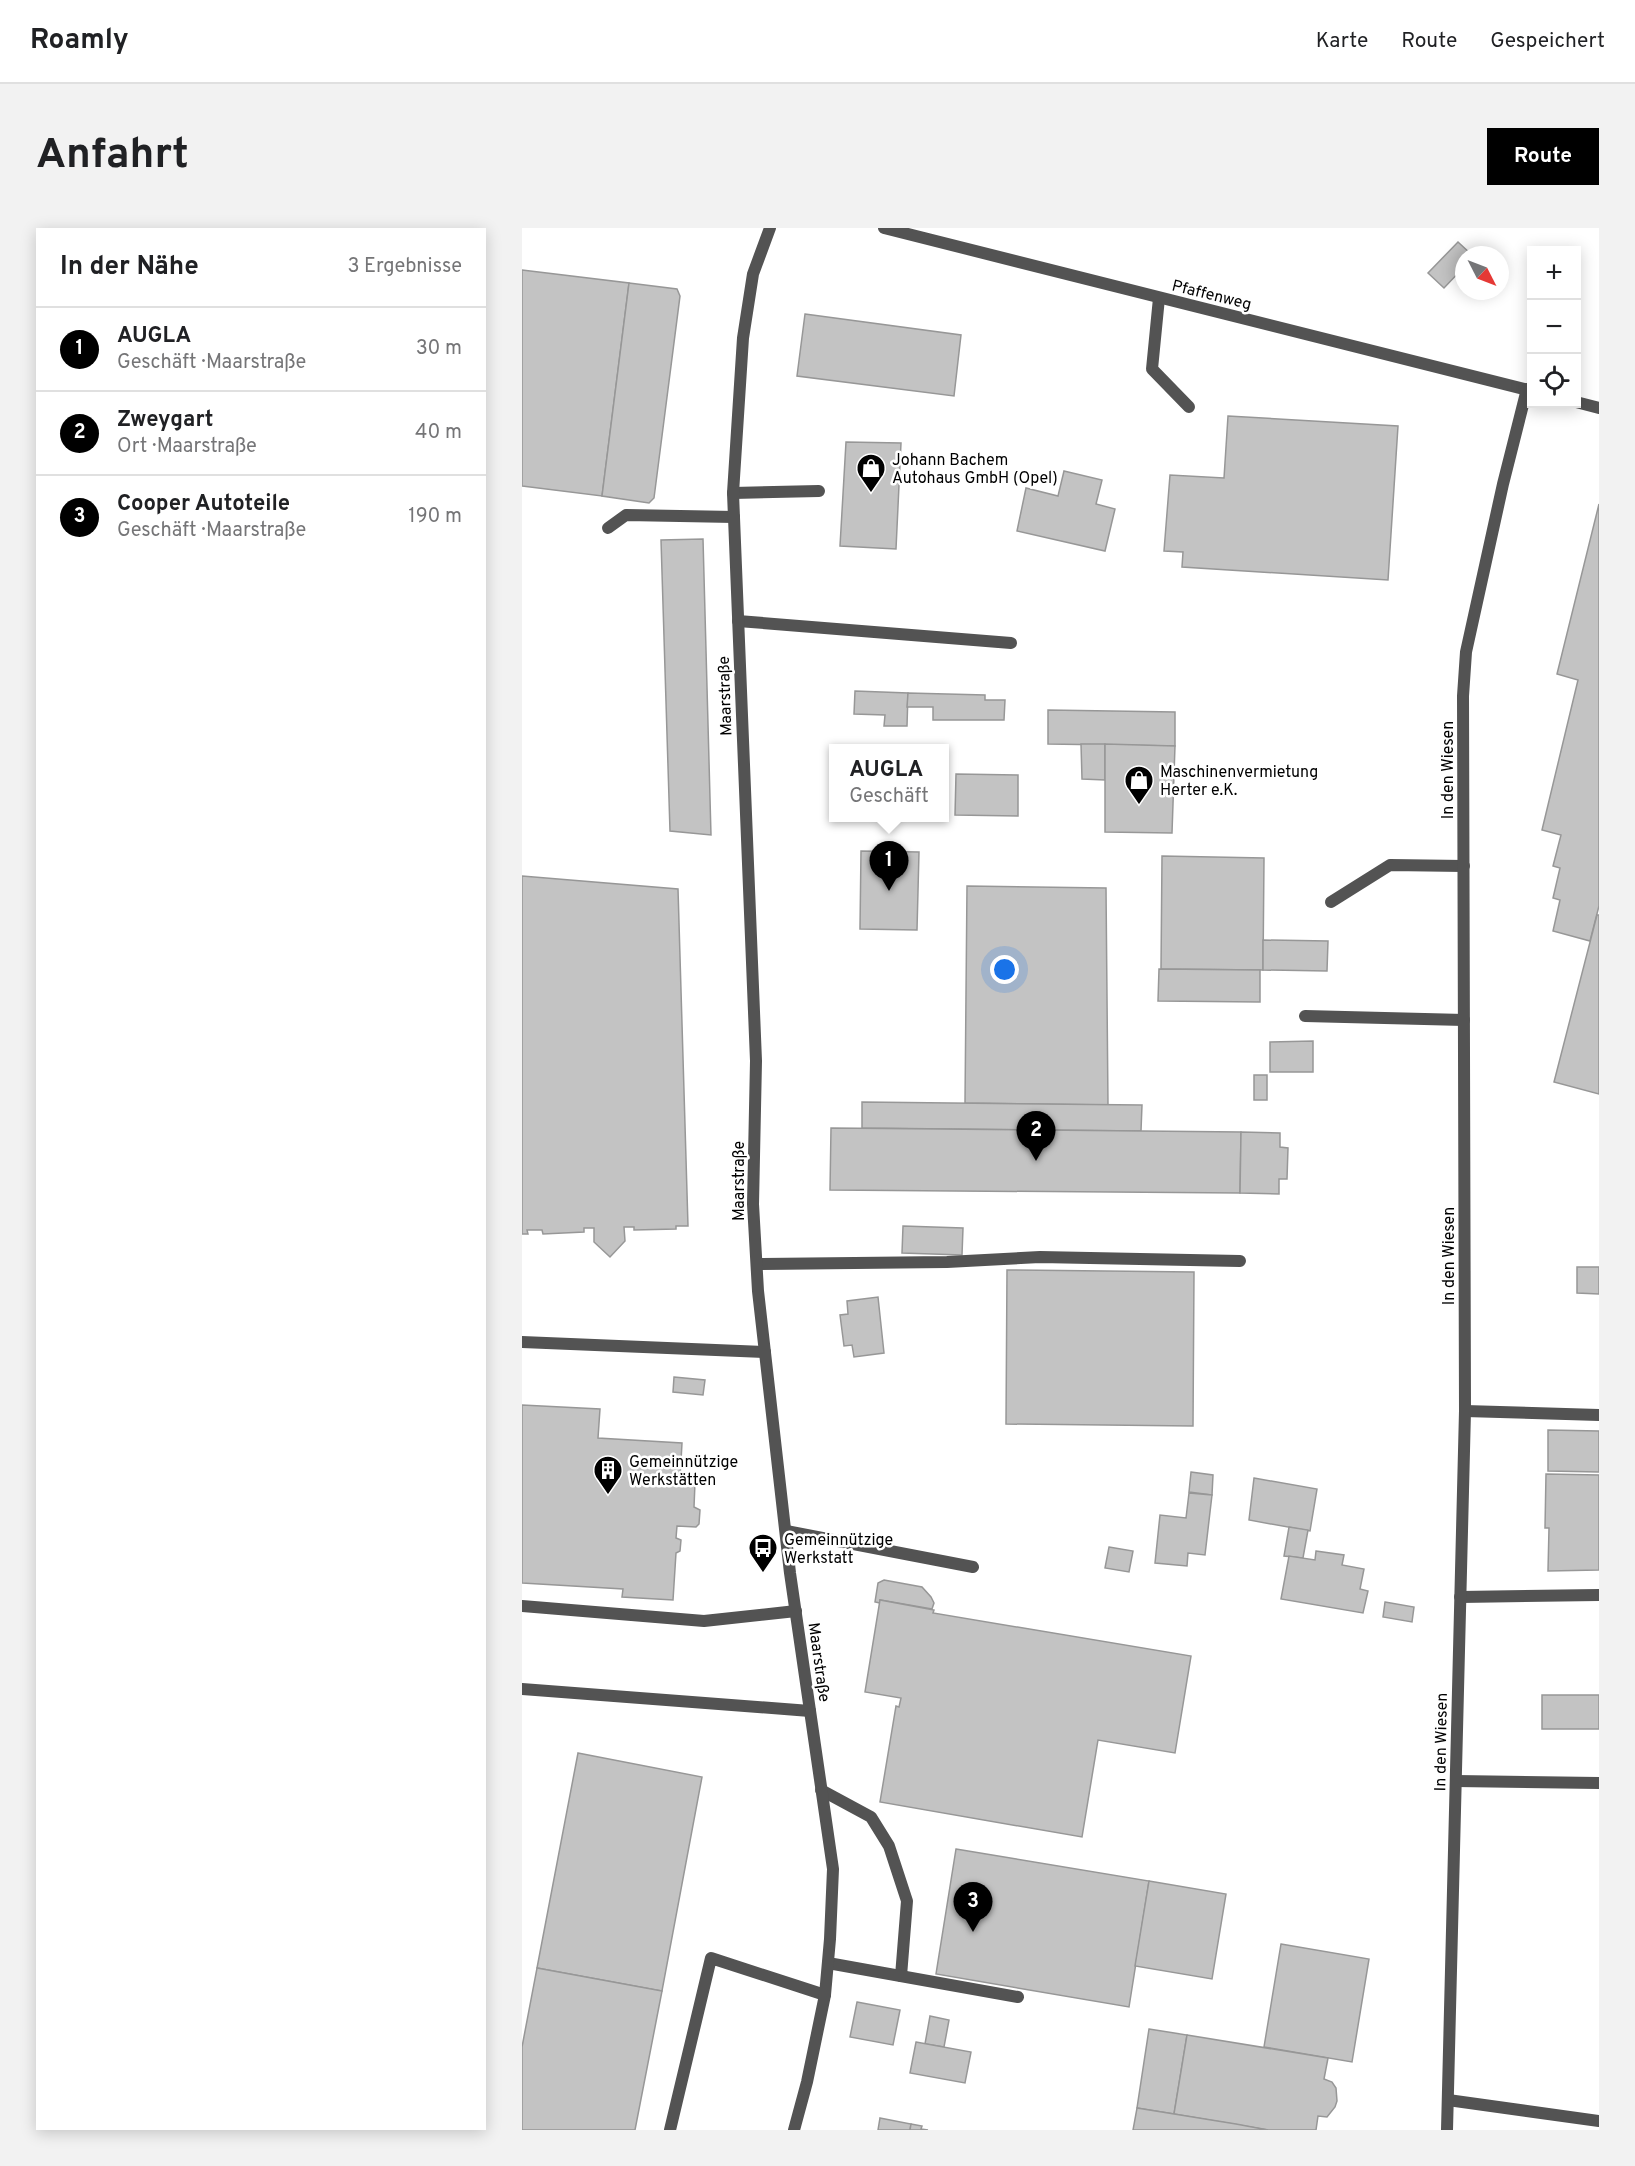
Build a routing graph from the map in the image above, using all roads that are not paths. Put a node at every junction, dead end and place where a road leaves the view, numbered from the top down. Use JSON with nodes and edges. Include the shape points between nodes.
{"nodes":[{"id":1,"x":770,"y":228,"type":"edge"},
{"id":2,"x":884,"y":228,"type":"edge"},
{"id":3,"x":1159,"y":298,"type":"junction"},
{"id":4,"x":1527,"y":390,"type":"edge"},
{"id":5,"x":1527,"y":397,"type":"edge"},
{"id":6,"x":1581,"y":403,"type":"edge"},
{"id":7,"x":1189,"y":407,"type":"dead end"},
{"id":8,"x":1599,"y":408,"type":"edge"},
{"id":9,"x":819,"y":491,"type":"dead end"},
{"id":10,"x":733,"y":494,"type":"junction"},
{"id":11,"x":734,"y":517,"type":"junction"},
{"id":12,"x":608,"y":528,"type":"dead end"},
{"id":13,"x":738,"y":621,"type":"junction"},
{"id":14,"x":1011,"y":643,"type":"dead end"},
{"id":15,"x":1464,"y":866,"type":"junction"},
{"id":16,"x":1331,"y":902,"type":"dead end"},
{"id":17,"x":1305,"y":1016,"type":"dead end"},
{"id":18,"x":1464,"y":1020,"type":"junction"},
{"id":19,"x":1240,"y":1262,"type":"dead end"},
{"id":20,"x":756,"y":1264,"type":"junction"},
{"id":21,"x":522,"y":1342,"type":"edge"},
{"id":22,"x":765,"y":1352,"type":"junction"},
{"id":23,"x":1465,"y":1411,"type":"junction"},
{"id":24,"x":1599,"y":1415,"type":"edge"},
{"id":25,"x":786,"y":1531,"type":"junction"},
{"id":26,"x":973,"y":1567,"type":"dead end"},
{"id":27,"x":1599,"y":1595,"type":"edge"},
{"id":28,"x":1460,"y":1597,"type":"junction"},
{"id":29,"x":522,"y":1606,"type":"edge"},
{"id":30,"x":796,"y":1611,"type":"junction"},
{"id":31,"x":522,"y":1689,"type":"edge"},
{"id":32,"x":810,"y":1712,"type":"junction"},
{"id":33,"x":1456,"y":1781,"type":"junction"},
{"id":34,"x":1599,"y":1783,"type":"edge"},
{"id":35,"x":821,"y":1790,"type":"junction"},
{"id":36,"x":828,"y":1963,"type":"junction"},
{"id":37,"x":901,"y":1976,"type":"junction"},
{"id":38,"x":825,"y":1995,"type":"junction"},
{"id":39,"x":1018,"y":1997,"type":"dead end"},
{"id":40,"x":1448,"y":2100,"type":"junction"},
{"id":41,"x":1599,"y":2121,"type":"edge"},
{"id":42,"x":670,"y":2130,"type":"edge"},
{"id":43,"x":794,"y":2130,"type":"edge"},
{"id":44,"x":1447,"y":2130,"type":"edge"}],
"edges":[{"from":1,"to":10,"type":"street","name":"Maarstraße","via":[[753,274],[743,338]]},
{"from":2,"to":3,"type":"street","name":"Pfaffenweg"},
{"from":3,"to":4,"type":"street","name":"Pfaffenweg"},
{"from":3,"to":7,"type":"street","via":[[1152,369]]},
{"from":5,"to":15,"type":"street","name":"In den Wiesen","via":[[1503,484],[1466,652]]},
{"from":6,"to":8,"type":"street"},
{"from":9,"to":10,"type":"street"},
{"from":10,"to":11,"type":"street","name":"Maarstraße"},
{"from":11,"to":12,"type":"street","via":[[626,515]]},
{"from":11,"to":13,"type":"street","name":"Maarstraße"},
{"from":13,"to":14,"type":"street"},
{"from":13,"to":20,"type":"street","name":"Maarstraße","via":[[756,1061]]},
{"from":15,"to":16,"type":"street","via":[[1390,865]]},
{"from":15,"to":18,"type":"street","name":"In den Wiesen"},
{"from":17,"to":18,"type":"street"},
{"from":18,"to":23,"type":"street","name":"In den Wiesen"},
{"from":19,"to":20,"type":"street","via":[[1040,1257]]},
{"from":20,"to":22,"type":"street","name":"Maarstraße"},
{"from":21,"to":22,"type":"street"},
{"from":22,"to":25,"type":"street","name":"Maarstraße"},
{"from":23,"to":24,"type":"street"},
{"from":23,"to":28,"type":"street","name":"In den Wiesen"},
{"from":25,"to":26,"type":"street"},
{"from":25,"to":30,"type":"street","name":"Maarstraße"},
{"from":27,"to":28,"type":"street"},
{"from":28,"to":33,"type":"street","name":"In den Wiesen"},
{"from":29,"to":30,"type":"street","via":[[704,1620]]},
{"from":30,"to":32,"type":"street","name":"Maarstraße"},
{"from":31,"to":32,"type":"street"},
{"from":32,"to":35,"type":"street","name":"Maarstraße"},
{"from":33,"to":34,"type":"street"},
{"from":33,"to":40,"type":"street","name":"In den Wiesen"},
{"from":35,"to":36,"type":"street","name":"Maarstraße","via":[[833,1869]]},
{"from":35,"to":37,"type":"street","via":[[871,1817],[890,1846],[907,1901]]},
{"from":36,"to":37,"type":"street"},
{"from":36,"to":38,"type":"street","name":"Maarstraße"},
{"from":37,"to":39,"type":"street"},
{"from":38,"to":42,"type":"street","via":[[711,1958]]},
{"from":38,"to":43,"type":"street","name":"Maarstraße"},
{"from":40,"to":41,"type":"street"},
{"from":40,"to":44,"type":"street","name":"In den Wiesen"}]}
